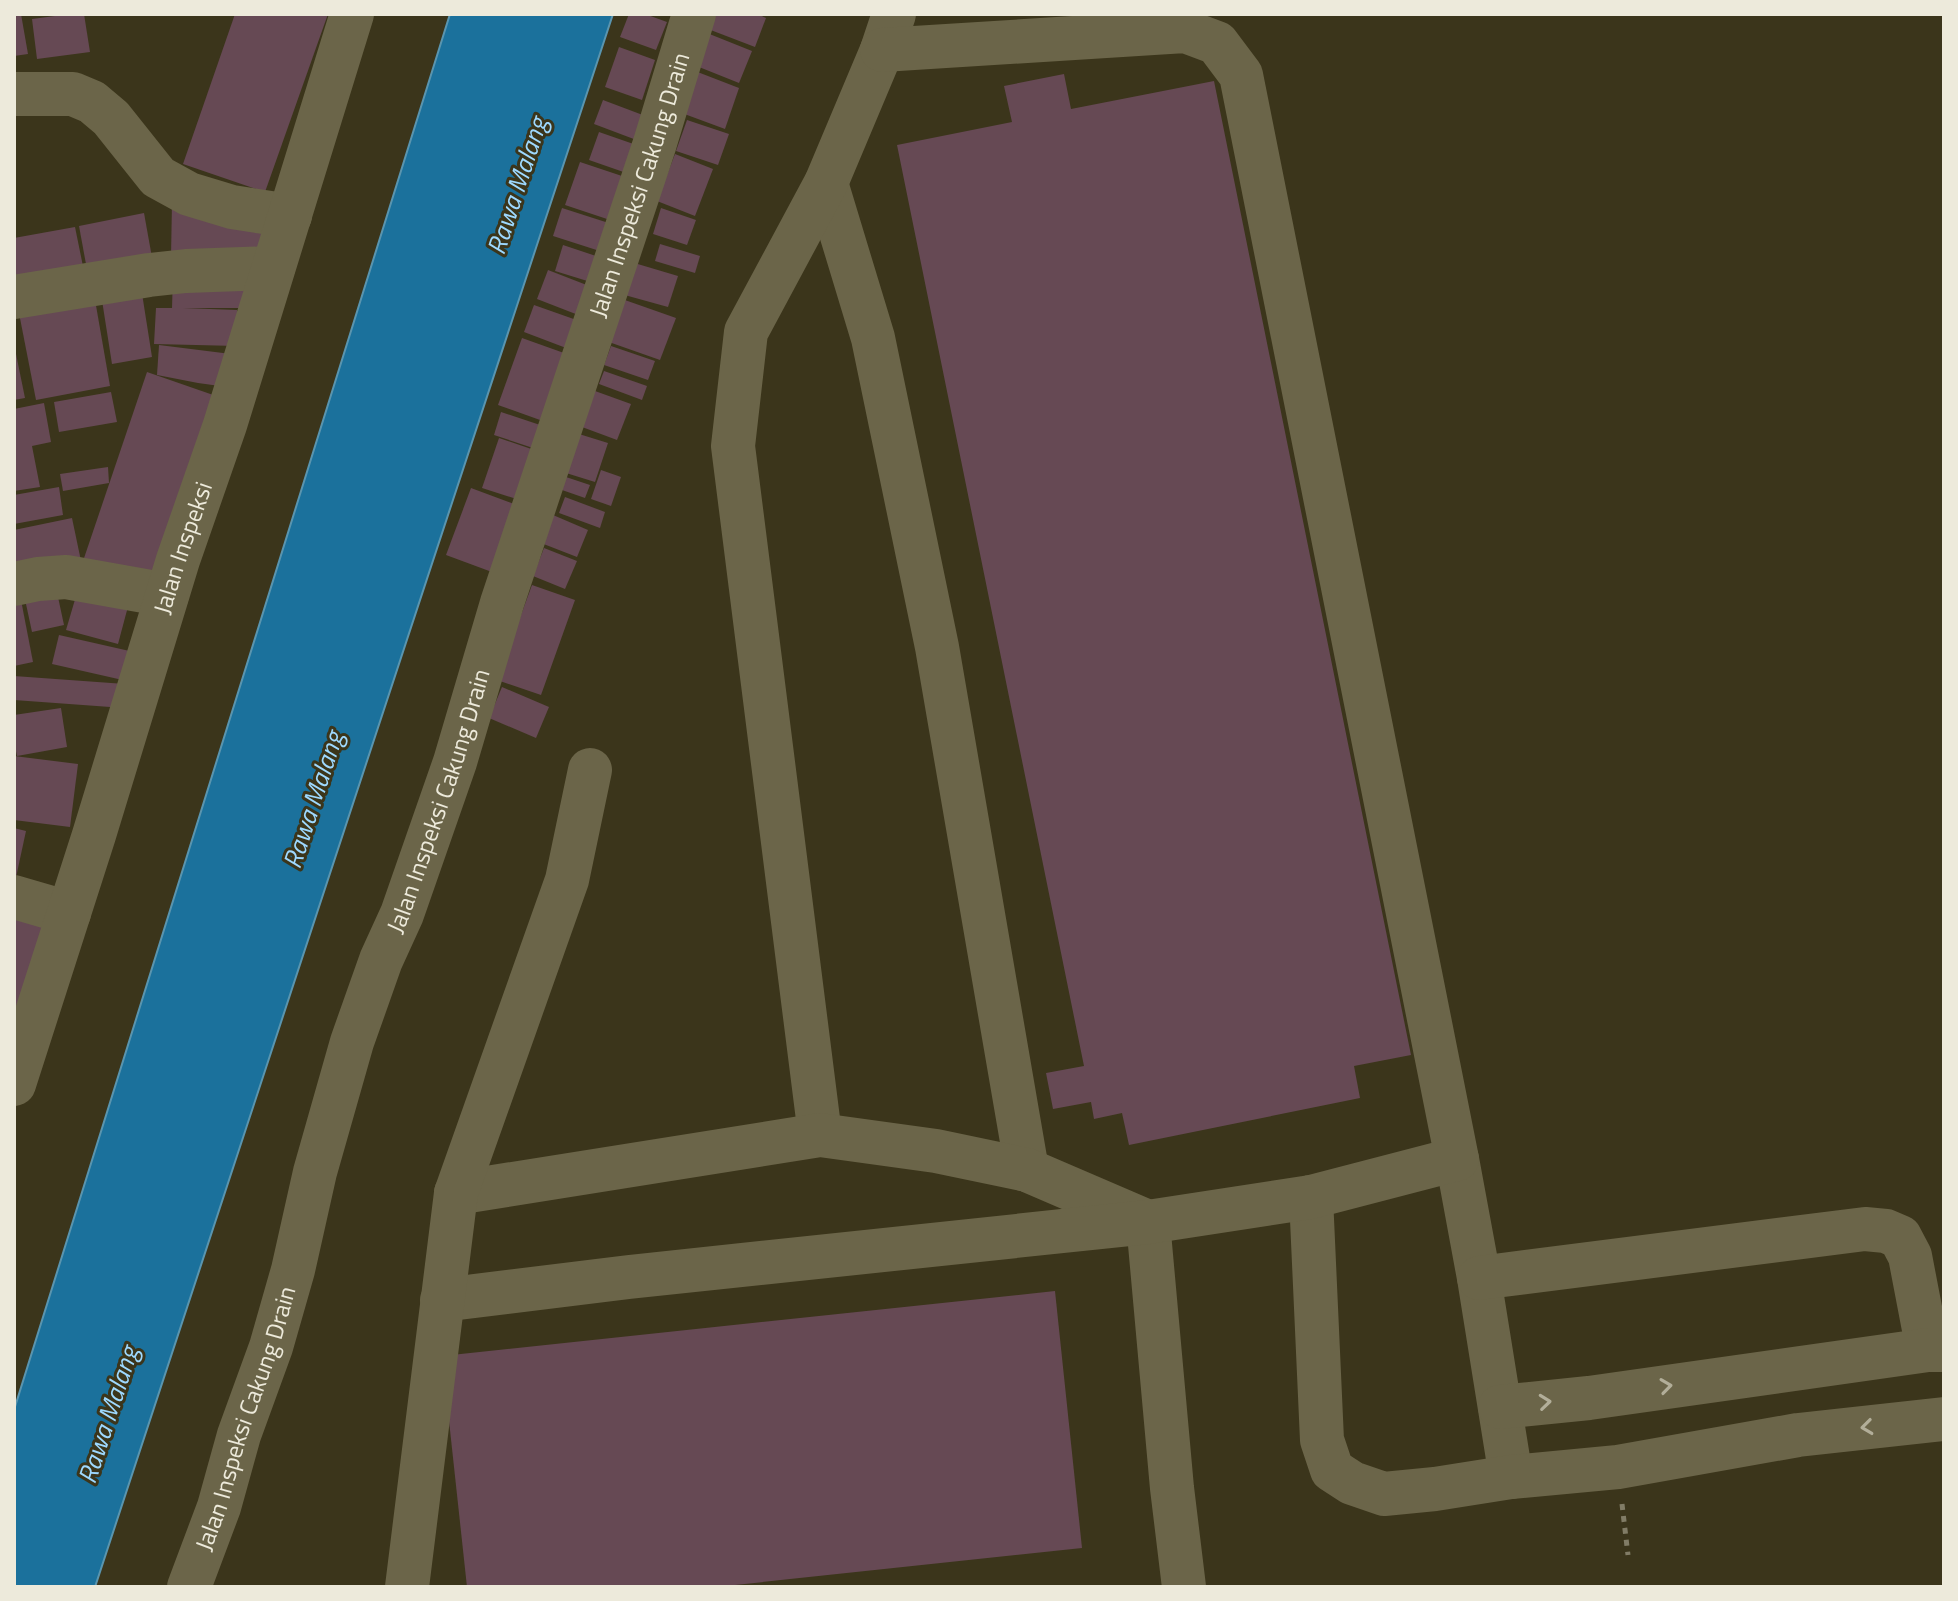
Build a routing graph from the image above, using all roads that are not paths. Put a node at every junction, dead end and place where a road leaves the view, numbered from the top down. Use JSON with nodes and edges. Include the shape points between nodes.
{"nodes":[{"id":1,"x":352,"y":14,"type":"edge"},
{"id":2,"x":694,"y":14,"type":"edge"},
{"id":3,"x":888,"y":32,"type":"edge"},
{"id":4,"x":16,"y":94,"type":"dead end"},
{"id":5,"x":826,"y":183,"type":"junction"},
{"id":6,"x":290,"y":216,"type":"junction"},
{"id":7,"x":273,"y":268,"type":"junction"},
{"id":8,"x":14,"y":297,"type":"edge"},
{"id":9,"x":14,"y":584,"type":"edge"},
{"id":10,"x":167,"y":595,"type":"junction"},
{"id":11,"x":590,"y":770,"type":"dead end"},
{"id":12,"x":14,"y":897,"type":"edge"},
{"id":13,"x":69,"y":913,"type":"junction"},
{"id":14,"x":14,"y":1084,"type":"edge"},
{"id":15,"x":820,"y":1135,"type":"junction"},
{"id":16,"x":1457,"y":1159,"type":"junction"},
{"id":17,"x":1027,"y":1170,"type":"junction"},
{"id":18,"x":456,"y":1193,"type":"junction"},
{"id":19,"x":1311,"y":1197,"type":"junction"},
{"id":20,"x":1148,"y":1222,"type":"junction"},
{"id":21,"x":1479,"y":1278,"type":"junction"},
{"id":22,"x":442,"y":1300,"type":"junction"},
{"id":23,"x":1936,"y":1350,"type":"edge"},
{"id":24,"x":1500,"y":1407,"type":"junction"},
{"id":25,"x":1944,"y":1419,"type":"edge"},
{"id":26,"x":1511,"y":1477,"type":"junction"},
{"id":27,"x":189,"y":1587,"type":"edge"},
{"id":28,"x":407,"y":1587,"type":"edge"},
{"id":29,"x":1184,"y":1587,"type":"edge"}],
"edges":[{"from":1,"to":6,"type":"street","name":"Jalan Inspeksi"},
{"from":2,"to":27,"type":"street","name":"Jalan Inspeksi Cakung Drain","via":[[455,762],[352,1042],[271,1347]]},
{"from":3,"to":5,"type":"street"},
{"from":3,"to":16,"type":"street","via":[[1185,31],[1217,43],[1241,75]]},
{"from":4,"to":6,"type":"street","via":[[73,94],[92,102],[158,177],[189,194],[232,207]]},
{"from":5,"to":15,"type":"street","via":[[746,332],[733,446]]},
{"from":5,"to":17,"type":"street","via":[[873,338],[937,647]]},
{"from":6,"to":7,"type":"street","name":"Jalan Inspeksi"},
{"from":7,"to":8,"type":"street","via":[[149,275]]},
{"from":7,"to":10,"type":"street","name":"Jalan Inspeksi"},
{"from":9,"to":10,"type":"street","via":[[66,577]]},
{"from":10,"to":13,"type":"street","name":"Jalan Inspeksi"},
{"from":11,"to":18,"type":"street","via":[[567,880]]},
{"from":12,"to":13,"type":"street"},
{"from":13,"to":14,"type":"street","name":"Jalan Inspeksi"},
{"from":15,"to":17,"type":"street"},
{"from":15,"to":18,"type":"street"},
{"from":16,"to":19,"type":"street"},
{"from":16,"to":21,"type":"street"},
{"from":17,"to":20,"type":"street"},
{"from":18,"to":22,"type":"street"},
{"from":19,"to":20,"type":"street"},
{"from":19,"to":26,"type":"street","via":[[1322,1440],[1332,1470],[1384,1494]]},
{"from":20,"to":22,"type":"street"},
{"from":20,"to":29,"type":"street"},
{"from":21,"to":23,"type":"street","via":[[1865,1229],[1886,1231],[1900,1237],[1910,1256]]},
{"from":21,"to":24,"type":"street"},
{"from":22,"to":28,"type":"street"},
{"from":24,"to":23,"type":"street","one_way":true},
{"from":24,"to":26,"type":"street"},
{"from":25,"to":26,"type":"street","one_way":true,"via":[[1798,1435],[1618,1467]]}]}
